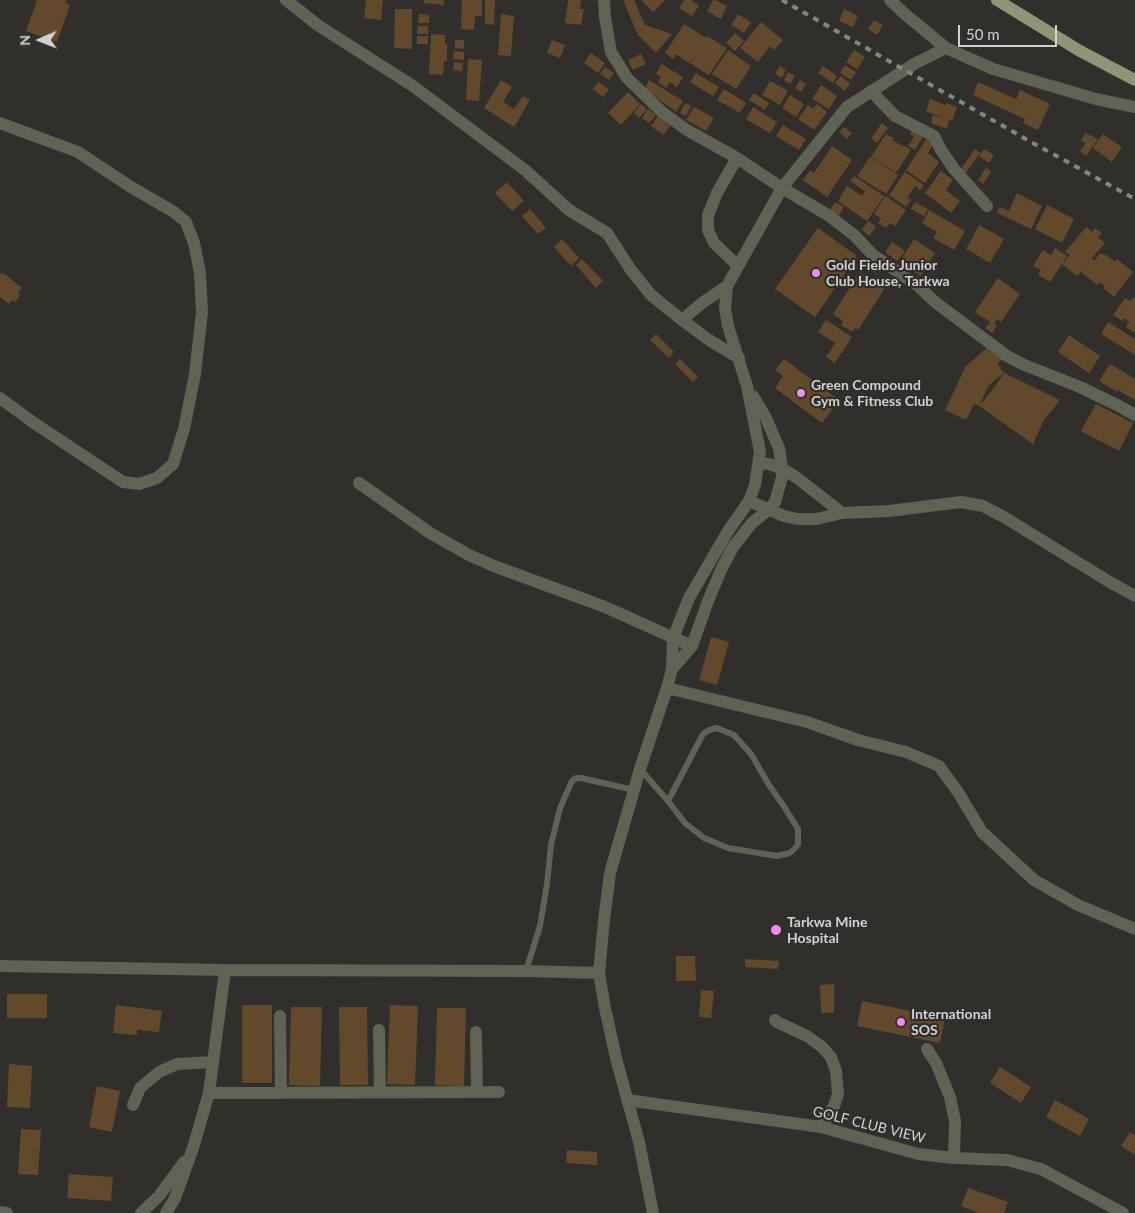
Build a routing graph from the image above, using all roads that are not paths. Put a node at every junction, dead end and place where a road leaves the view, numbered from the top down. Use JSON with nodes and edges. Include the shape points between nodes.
{"nodes":[{"id":1,"x":286,"y":0,"type":"edge"},
{"id":2,"x":604,"y":0,"type":"edge"},
{"id":3,"x":890,"y":0,"type":"edge"},
{"id":4,"x":997,"y":0,"type":"edge"},
{"id":5,"x":946,"y":48,"type":"junction"},
{"id":6,"x":1135,"y":80,"type":"edge"},
{"id":7,"x":871,"y":91,"type":"junction"},
{"id":8,"x":1135,"y":107,"type":"edge"},
{"id":9,"x":0,"y":123,"type":"edge"},
{"id":10,"x":737,"y":158,"type":"junction"},
{"id":11,"x":782,"y":188,"type":"junction"},
{"id":12,"x":987,"y":206,"type":"dead end"},
{"id":13,"x":738,"y":266,"type":"junction"},
{"id":14,"x":727,"y":286,"type":"junction"},
{"id":15,"x":682,"y":320,"type":"junction"},
{"id":16,"x":739,"y":358,"type":"junction"},
{"id":17,"x":748,"y":386,"type":"junction"},
{"id":18,"x":0,"y":398,"type":"edge"},
{"id":19,"x":1135,"y":415,"type":"edge"},
{"id":20,"x":759,"y":463,"type":"junction"},
{"id":21,"x":782,"y":468,"type":"junction"},
{"id":22,"x":359,"y":483,"type":"dead end"},
{"id":23,"x":749,"y":501,"type":"junction"},
{"id":24,"x":768,"y":510,"type":"junction"},
{"id":25,"x":842,"y":513,"type":"junction"},
{"id":26,"x":715,"y":568,"type":"junction"},
{"id":27,"x":1135,"y":596,"type":"edge"},
{"id":28,"x":673,"y":638,"type":"junction"},
{"id":29,"x":692,"y":646,"type":"junction"},
{"id":30,"x":672,"y":669,"type":"junction"},
{"id":31,"x":667,"y":688,"type":"junction"},
{"id":32,"x":640,"y":769,"type":"junction"},
{"id":33,"x":634,"y":790,"type":"junction"},
{"id":34,"x":668,"y":801,"type":"junction"},
{"id":35,"x":1135,"y":929,"type":"edge"},
{"id":36,"x":0,"y":966,"type":"edge"},
{"id":37,"x":225,"y":970,"type":"junction"},
{"id":38,"x":526,"y":971,"type":"junction"},
{"id":39,"x":599,"y":973,"type":"junction"},
{"id":40,"x":280,"y":1016,"type":"dead end"},
{"id":41,"x":775,"y":1020,"type":"dead end"},
{"id":42,"x":379,"y":1030,"type":"dead end"},
{"id":43,"x":476,"y":1032,"type":"dead end"},
{"id":44,"x":927,"y":1049,"type":"dead end"},
{"id":45,"x":213,"y":1062,"type":"junction"},
{"id":46,"x":380,"y":1092,"type":"junction"},
{"id":47,"x":477,"y":1092,"type":"junction"},
{"id":48,"x":499,"y":1092,"type":"dead end"},
{"id":49,"x":209,"y":1093,"type":"junction"},
{"id":50,"x":281,"y":1093,"type":"junction"},
{"id":51,"x":628,"y":1100,"type":"junction"},
{"id":52,"x":133,"y":1105,"type":"dead end"},
{"id":53,"x":821,"y":1127,"type":"junction"},
{"id":54,"x":191,"y":1155,"type":"junction"},
{"id":55,"x":954,"y":1158,"type":"junction"},
{"id":56,"x":0,"y":1212,"type":"edge"},
{"id":57,"x":7,"y":1213,"type":"edge"},
{"id":58,"x":141,"y":1213,"type":"edge"},
{"id":59,"x":166,"y":1213,"type":"edge"},
{"id":60,"x":653,"y":1213,"type":"edge"},
{"id":61,"x":1123,"y":1213,"type":"edge"}],
"edges":[{"from":1,"to":15,"type":"street","via":[[319,26],[413,86],[525,170],[568,210],[607,233],[651,295]]},
{"from":2,"to":10,"type":"street","via":[[611,52],[627,78],[662,112]]},
{"from":3,"to":5,"type":"street"},
{"from":4,"to":6,"type":"main road"},
{"from":5,"to":7,"type":"street"},
{"from":5,"to":8,"type":"street","via":[[993,69]]},
{"from":7,"to":11,"type":"street","via":[[847,107]]},
{"from":7,"to":12,"type":"street","via":[[895,116],[934,136],[954,169]]},
{"from":9,"to":18,"type":"street","via":[[78,152],[186,222],[200,273],[202,312],[195,374],[184,429],[173,464],[157,478],[139,484],[123,482]]},
{"from":10,"to":11,"type":"street"},
{"from":10,"to":13,"type":"street","via":[[708,215],[708,230],[714,243]]},
{"from":11,"to":13,"type":"street"},
{"from":11,"to":19,"type":"street","via":[[828,215],[873,255],[918,285],[935,302],[1007,356]]},
{"from":13,"to":14,"type":"street"},
{"from":14,"to":15,"type":"street"},
{"from":14,"to":16,"type":"street","via":[[725,308],[728,326]]},
{"from":15,"to":16,"type":"street"},
{"from":16,"to":17,"type":"street"},
{"from":17,"to":20,"type":"street","via":[[760,452]]},
{"from":17,"to":21,"type":"street","via":[[779,448]]},
{"from":20,"to":21,"type":"street"},
{"from":20,"to":23,"type":"street"},
{"from":21,"to":24,"type":"street","via":[[775,502]]},
{"from":21,"to":25,"type":"street"},
{"from":22,"to":28,"type":"street","via":[[430,533],[469,555],[605,607]]},
{"from":23,"to":24,"type":"street"},
{"from":23,"to":26,"type":"street","via":[[728,532]]},
{"from":24,"to":25,"type":"street","via":[[797,519],[817,519]]},
{"from":24,"to":26,"type":"street","via":[[752,523]]},
{"from":25,"to":27,"type":"street","via":[[961,502],[983,506]]},
{"from":26,"to":28,"type":"street","via":[[689,598]]},
{"from":26,"to":29,"type":"street","via":[[708,601]]},
{"from":28,"to":29,"type":"street"},
{"from":28,"to":30,"type":"street"},
{"from":29,"to":30,"type":"street"},
{"from":30,"to":31,"type":"street"},
{"from":31,"to":32,"type":"street"},
{"from":31,"to":35,"type":"street","via":[[807,722],[906,752],[939,766],[982,832],[1034,880],[1078,905]]},
{"from":32,"to":33,"type":"street"},
{"from":32,"to":34,"type":"lane"},
{"from":33,"to":38,"type":"lane","via":[[581,778],[572,780],[560,808],[551,845],[540,926]]},
{"from":33,"to":39,"type":"street","via":[[610,873]]},
{"from":34,"to":34,"type":"lane","via":[[685,823],[704,838],[728,848],[777,856],[790,853],[798,845],[798,829],[751,754],[734,735],[717,728],[703,734]]},
{"from":36,"to":37,"type":"street"},
{"from":37,"to":38,"type":"street"},
{"from":37,"to":45,"type":"street"},
{"from":38,"to":39,"type":"street"},
{"from":39,"to":51,"type":"street"},
{"from":40,"to":50,"type":"street"},
{"from":41,"to":53,"type":"street","via":[[806,1036],[831,1057],[838,1094]]},
{"from":42,"to":46,"type":"street"},
{"from":43,"to":47,"type":"street"},
{"from":44,"to":55,"type":"street","via":[[950,1097],[955,1120]]},
{"from":45,"to":49,"type":"street"},
{"from":45,"to":52,"type":"street","via":[[177,1064],[159,1072],[140,1088]]},
{"from":46,"to":47,"type":"street"},
{"from":46,"to":50,"type":"street"},
{"from":47,"to":48,"type":"street"},
{"from":49,"to":50,"type":"street"},
{"from":49,"to":54,"type":"street"},
{"from":51,"to":53,"type":"street","name":"GOLF CLUB VIEW"},
{"from":51,"to":60,"type":"street"},
{"from":53,"to":55,"type":"street","name":"GOLF CLUB VIEW","via":[[918,1154]]},
{"from":54,"to":58,"type":"street","via":[[159,1196]]},
{"from":54,"to":59,"type":"street"},
{"from":55,"to":61,"type":"street","name":"GOLF CLUB VIEW","via":[[1008,1160],[1040,1169]]},
{"from":56,"to":57,"type":"street"}]}
